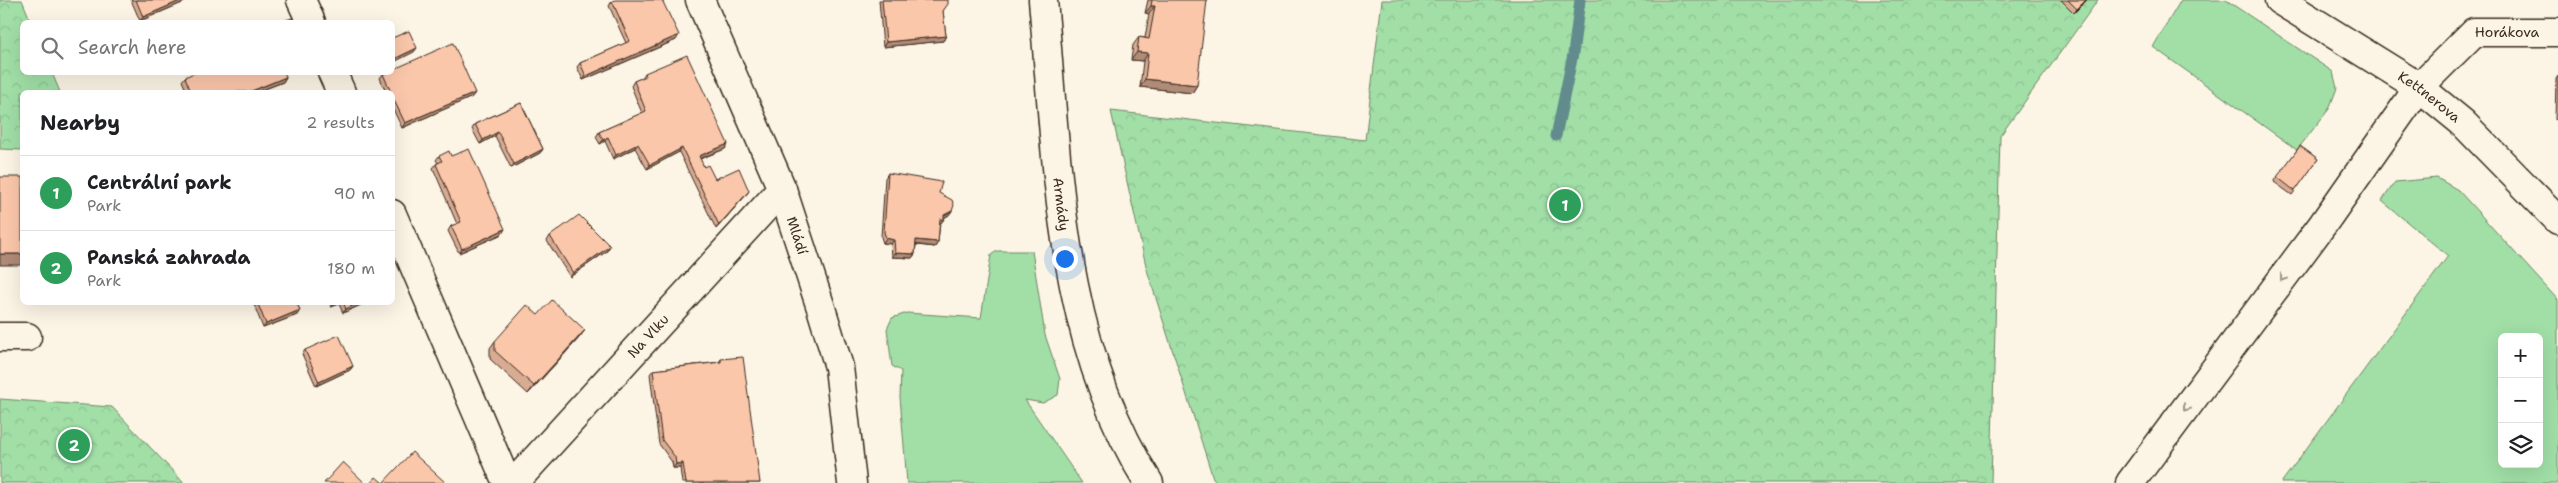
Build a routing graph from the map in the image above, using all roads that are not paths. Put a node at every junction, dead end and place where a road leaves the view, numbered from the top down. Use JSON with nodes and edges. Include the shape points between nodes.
{"nodes":[{"id":1,"x":301,"y":0,"type":"edge"},
{"id":2,"x":700,"y":0,"type":"edge"},
{"id":3,"x":1043,"y":0,"type":"edge"},
{"id":4,"x":2279,"y":0,"type":"edge"},
{"id":5,"x":310,"y":20,"type":"edge"},
{"id":6,"x":2558,"y":32,"type":"edge"},
{"id":7,"x":333,"y":75,"type":"edge"},
{"id":8,"x":2419,"y":87,"type":"junction"},
{"id":9,"x":340,"y":90,"type":"edge"},
{"id":10,"x":782,"y":189,"type":"junction"},
{"id":11,"x":2558,"y":220,"type":"edge"},
{"id":12,"x":395,"y":221,"type":"edge"},
{"id":13,"x":507,"y":483,"type":"edge"},
{"id":14,"x":514,"y":483,"type":"edge"},
{"id":15,"x":852,"y":483,"type":"edge"},
{"id":16,"x":1149,"y":483,"type":"edge"},
{"id":17,"x":2130,"y":483,"type":"edge"}],
"edges":[{"from":1,"to":5,"type":"street"},
{"from":2,"to":10,"type":"street","name":"Mládí"},
{"from":3,"to":16,"type":"street","name":"Armády","via":[[1064,238],[1088,350],[1128,449]]},
{"from":4,"to":8,"type":"street","name":"Kettnerova"},
{"from":6,"to":8,"type":"street","name":"Horákova","via":[[2474,32]]},
{"from":7,"to":9,"type":"street"},
{"from":8,"to":11,"type":"street","name":"Kettnerova","via":[[2463,123]]},
{"from":8,"to":17,"type":"street","name":"Horákova","one_way":true,"via":[[2312,239]]},
{"from":10,"to":14,"type":"street","name":"Na Vlku"},
{"from":10,"to":15,"type":"street","name":"Mládí","via":[[839,367]]},
{"from":12,"to":13,"type":"street"}]}
